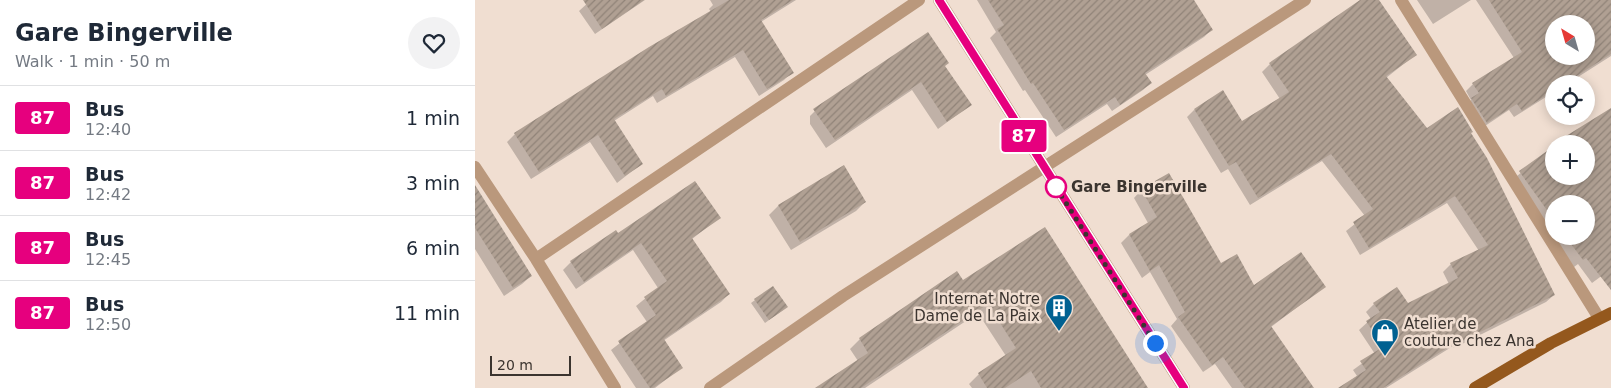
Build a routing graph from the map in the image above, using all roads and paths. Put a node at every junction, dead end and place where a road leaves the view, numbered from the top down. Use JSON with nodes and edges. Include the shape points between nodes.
{"nodes":[{"id":1,"x":919,"y":0,"type":"edge"},
{"id":2,"x":939,"y":0,"type":"edge"},
{"id":3,"x":1305,"y":0,"type":"edge"},
{"id":4,"x":1401,"y":0,"type":"edge"},
{"id":5,"x":475,"y":167,"type":"edge"},
{"id":6,"x":1044,"y":168,"type":"junction"},
{"id":7,"x":536,"y":259,"type":"junction"},
{"id":8,"x":1605,"y":315,"type":"edge"},
{"id":9,"x":615,"y":388,"type":"edge"},
{"id":10,"x":710,"y":388,"type":"edge"},
{"id":11,"x":1184,"y":388,"type":"edge"},
{"id":12,"x":1475,"y":388,"type":"edge"}],
"edges":[{"from":1,"to":7,"type":"street"},
{"from":2,"to":6,"type":"street"},
{"from":3,"to":6,"type":"street"},
{"from":4,"to":8,"type":"street"},
{"from":5,"to":7,"type":"street"},
{"from":6,"to":10,"type":"street","via":[[843,296]]},
{"from":6,"to":11,"type":"street"},
{"from":7,"to":9,"type":"street"},
{"from":8,"to":12,"type":"main road"}]}
